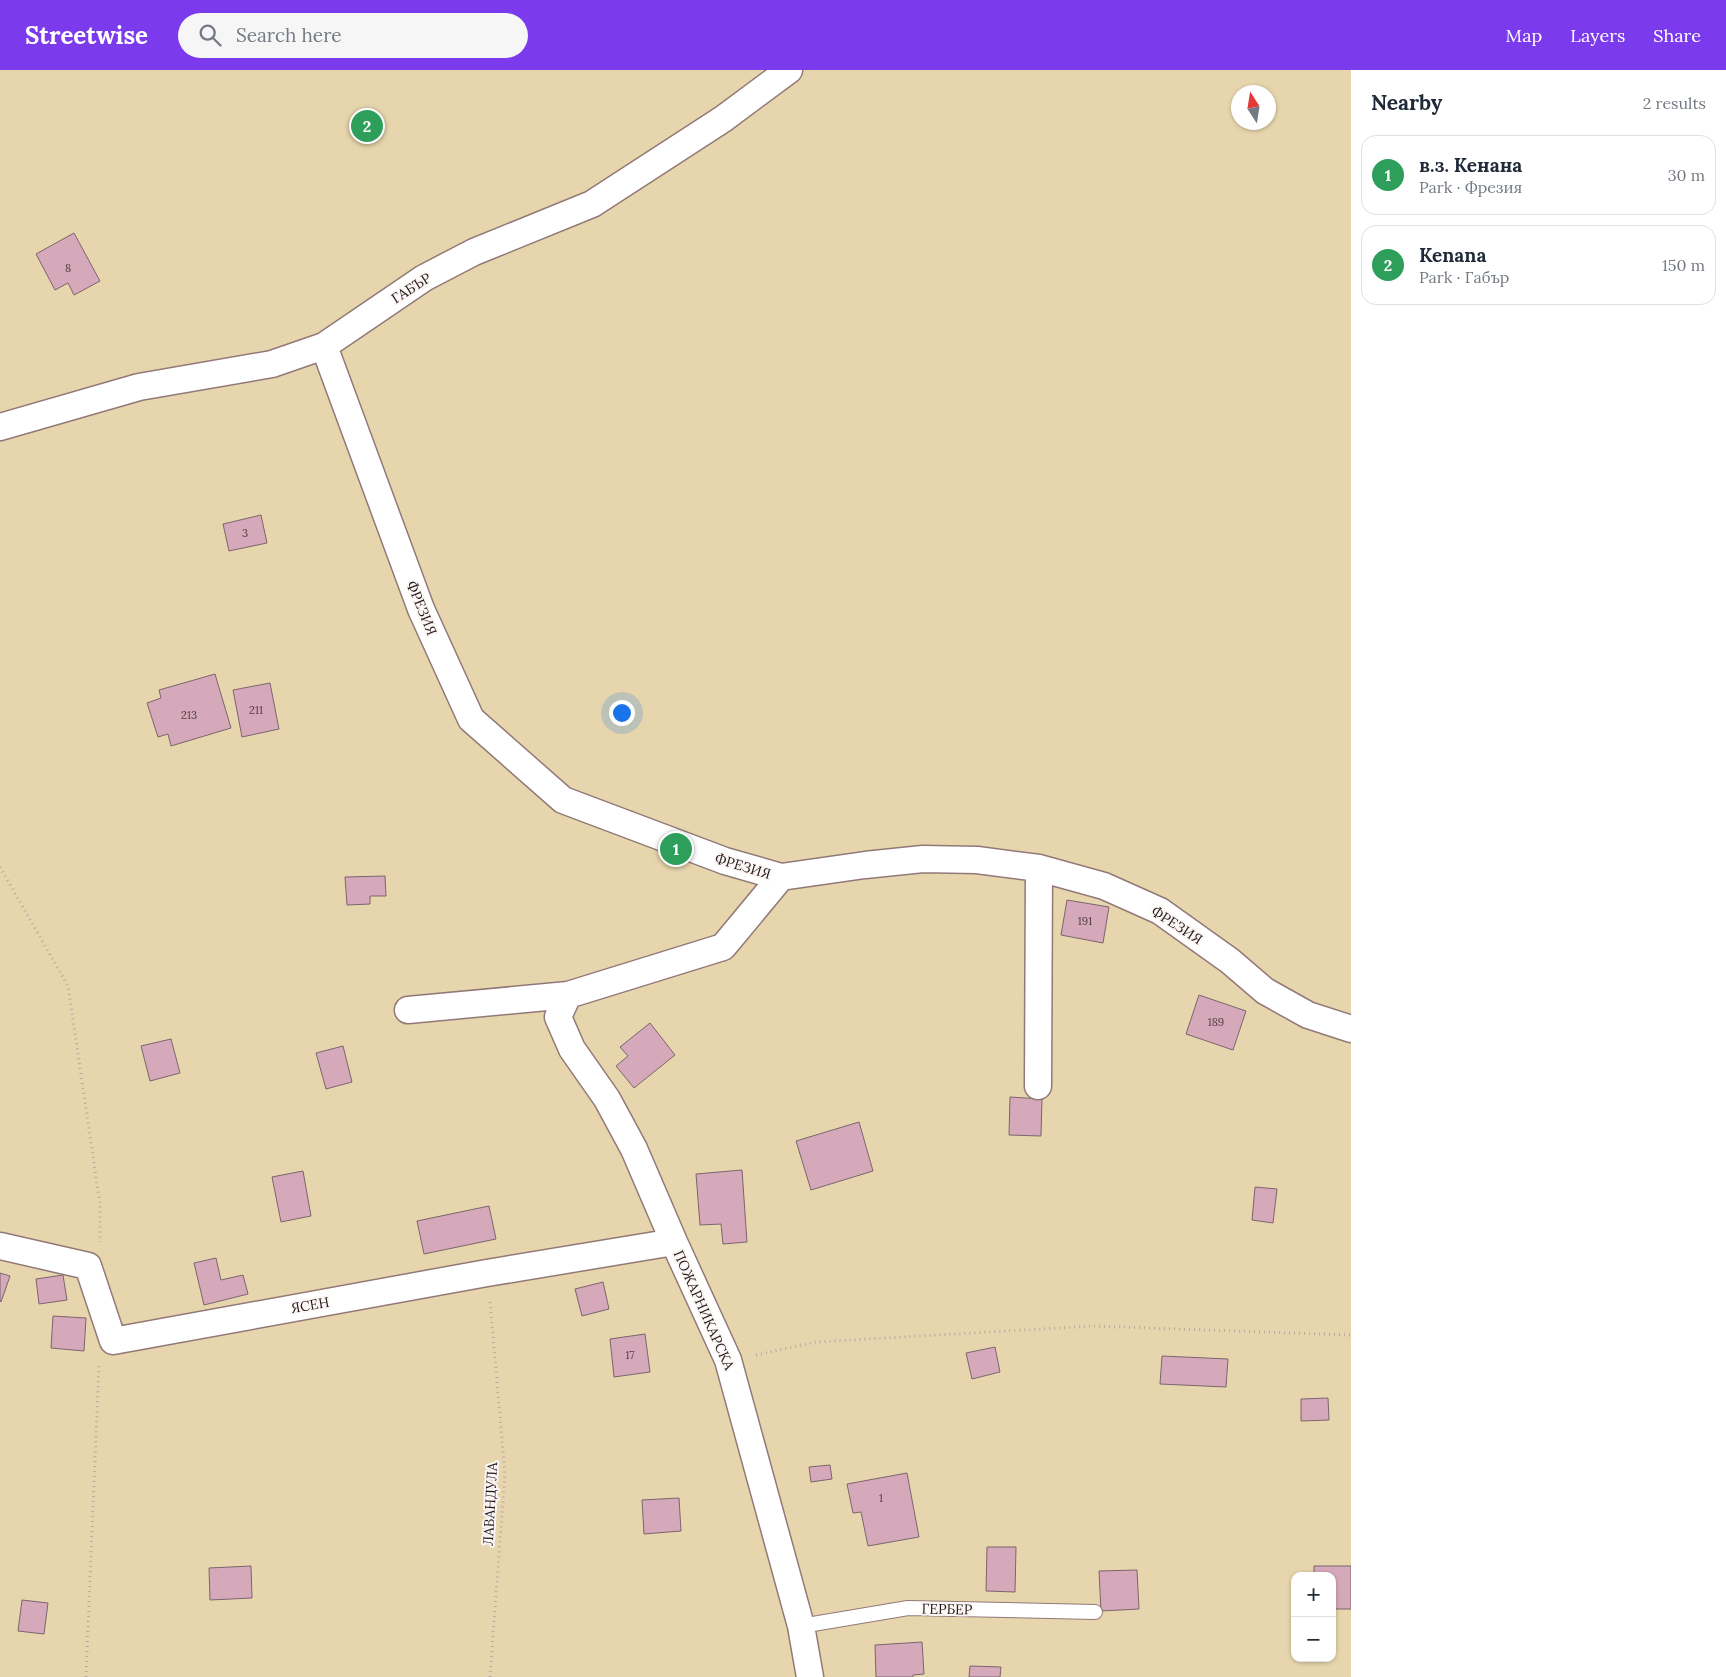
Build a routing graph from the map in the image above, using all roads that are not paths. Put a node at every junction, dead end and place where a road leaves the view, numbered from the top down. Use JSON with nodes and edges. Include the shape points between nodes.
{"nodes":[{"id":1,"x":789,"y":70,"type":"edge"},
{"id":2,"x":324,"y":346,"type":"junction"},
{"id":3,"x":0,"y":427,"type":"edge"},
{"id":4,"x":1039,"y":868,"type":"junction"},
{"id":5,"x":781,"y":877,"type":"junction"},
{"id":6,"x":568,"y":995,"type":"junction"},
{"id":7,"x":408,"y":1010,"type":"dead end"},
{"id":8,"x":1351,"y":1029,"type":"edge"},
{"id":9,"x":1038,"y":1086,"type":"dead end"},
{"id":10,"x":674,"y":1242,"type":"junction"},
{"id":11,"x":0,"y":1246,"type":"edge"},
{"id":12,"x":1095,"y":1612,"type":"dead end"},
{"id":13,"x":801,"y":1626,"type":"junction"},
{"id":14,"x":810,"y":1677,"type":"edge"}],
"edges":[{"from":1,"to":2,"type":"street","name":"ГАБЪР","via":[[723,119],[592,204],[474,252],[424,278]]},
{"from":2,"to":3,"type":"street","name":"ГАБЪР","via":[[272,364],[140,387]]},
{"from":2,"to":5,"type":"street","name":"ФРЕЗИЯ","via":[[421,609],[472,719],[563,800],[725,861]]},
{"from":4,"to":5,"type":"street","name":"ФРЕЗИЯ","via":[[978,860],[923,859]]},
{"from":4,"to":8,"type":"street","name":"ФРЕЗИЯ","via":[[1104,886],[1160,912],[1230,961],[1265,991],[1308,1015]]},
{"from":4,"to":9,"type":"street"},
{"from":5,"to":6,"type":"street","via":[[722,947]]},
{"from":6,"to":7,"type":"street"},
{"from":6,"to":10,"type":"street","name":"ПОЖАРНИКАРСКА","via":[[558,1017],[572,1049],[607,1099],[634,1149]]},
{"from":10,"to":11,"type":"street","name":"ЯСЕН","via":[[113,1341],[88,1266]]},
{"from":10,"to":13,"type":"street","name":"ПОЖАРНИКАРСКА","via":[[728,1360]]},
{"from":12,"to":13,"type":"lane","name":"ГЕРБЕР","via":[[908,1608]]},
{"from":13,"to":14,"type":"street","name":"ПОЖАРНИКАРСКА"}]}
